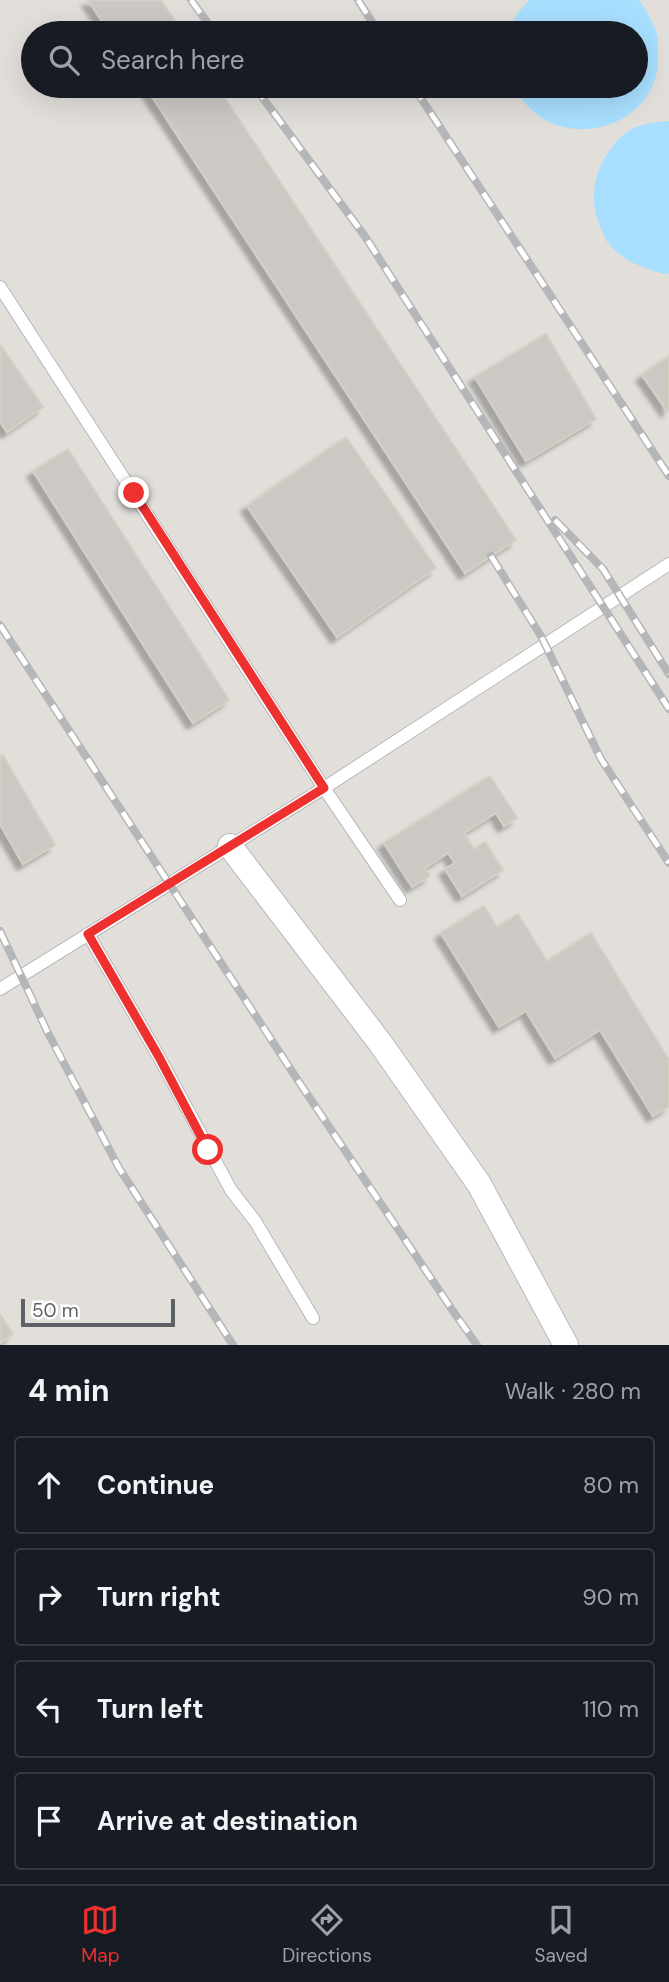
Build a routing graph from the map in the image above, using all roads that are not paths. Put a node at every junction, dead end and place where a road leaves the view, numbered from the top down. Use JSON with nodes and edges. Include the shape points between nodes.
{"nodes":[{"id":1,"x":0,"y":287,"type":"edge"},
{"id":2,"x":669,"y":564,"type":"edge"},
{"id":3,"x":324,"y":788,"type":"junction"},
{"id":4,"x":230,"y":846,"type":"junction"},
{"id":5,"x":400,"y":900,"type":"dead end"},
{"id":6,"x":88,"y":934,"type":"junction"},
{"id":7,"x":0,"y":989,"type":"edge"},
{"id":8,"x":313,"y":1318,"type":"dead end"},
{"id":9,"x":566,"y":1345,"type":"edge"}],
"edges":[{"from":1,"to":3,"type":"lane"},
{"from":2,"to":3,"type":"lane"},
{"from":3,"to":4,"type":"lane"},
{"from":3,"to":5,"type":"lane"},
{"from":4,"to":6,"type":"lane"},
{"from":4,"to":9,"type":"street","via":[[381,1044],[479,1184]]},
{"from":6,"to":7,"type":"lane"},
{"from":6,"to":8,"type":"lane","via":[[231,1189]]}]}
